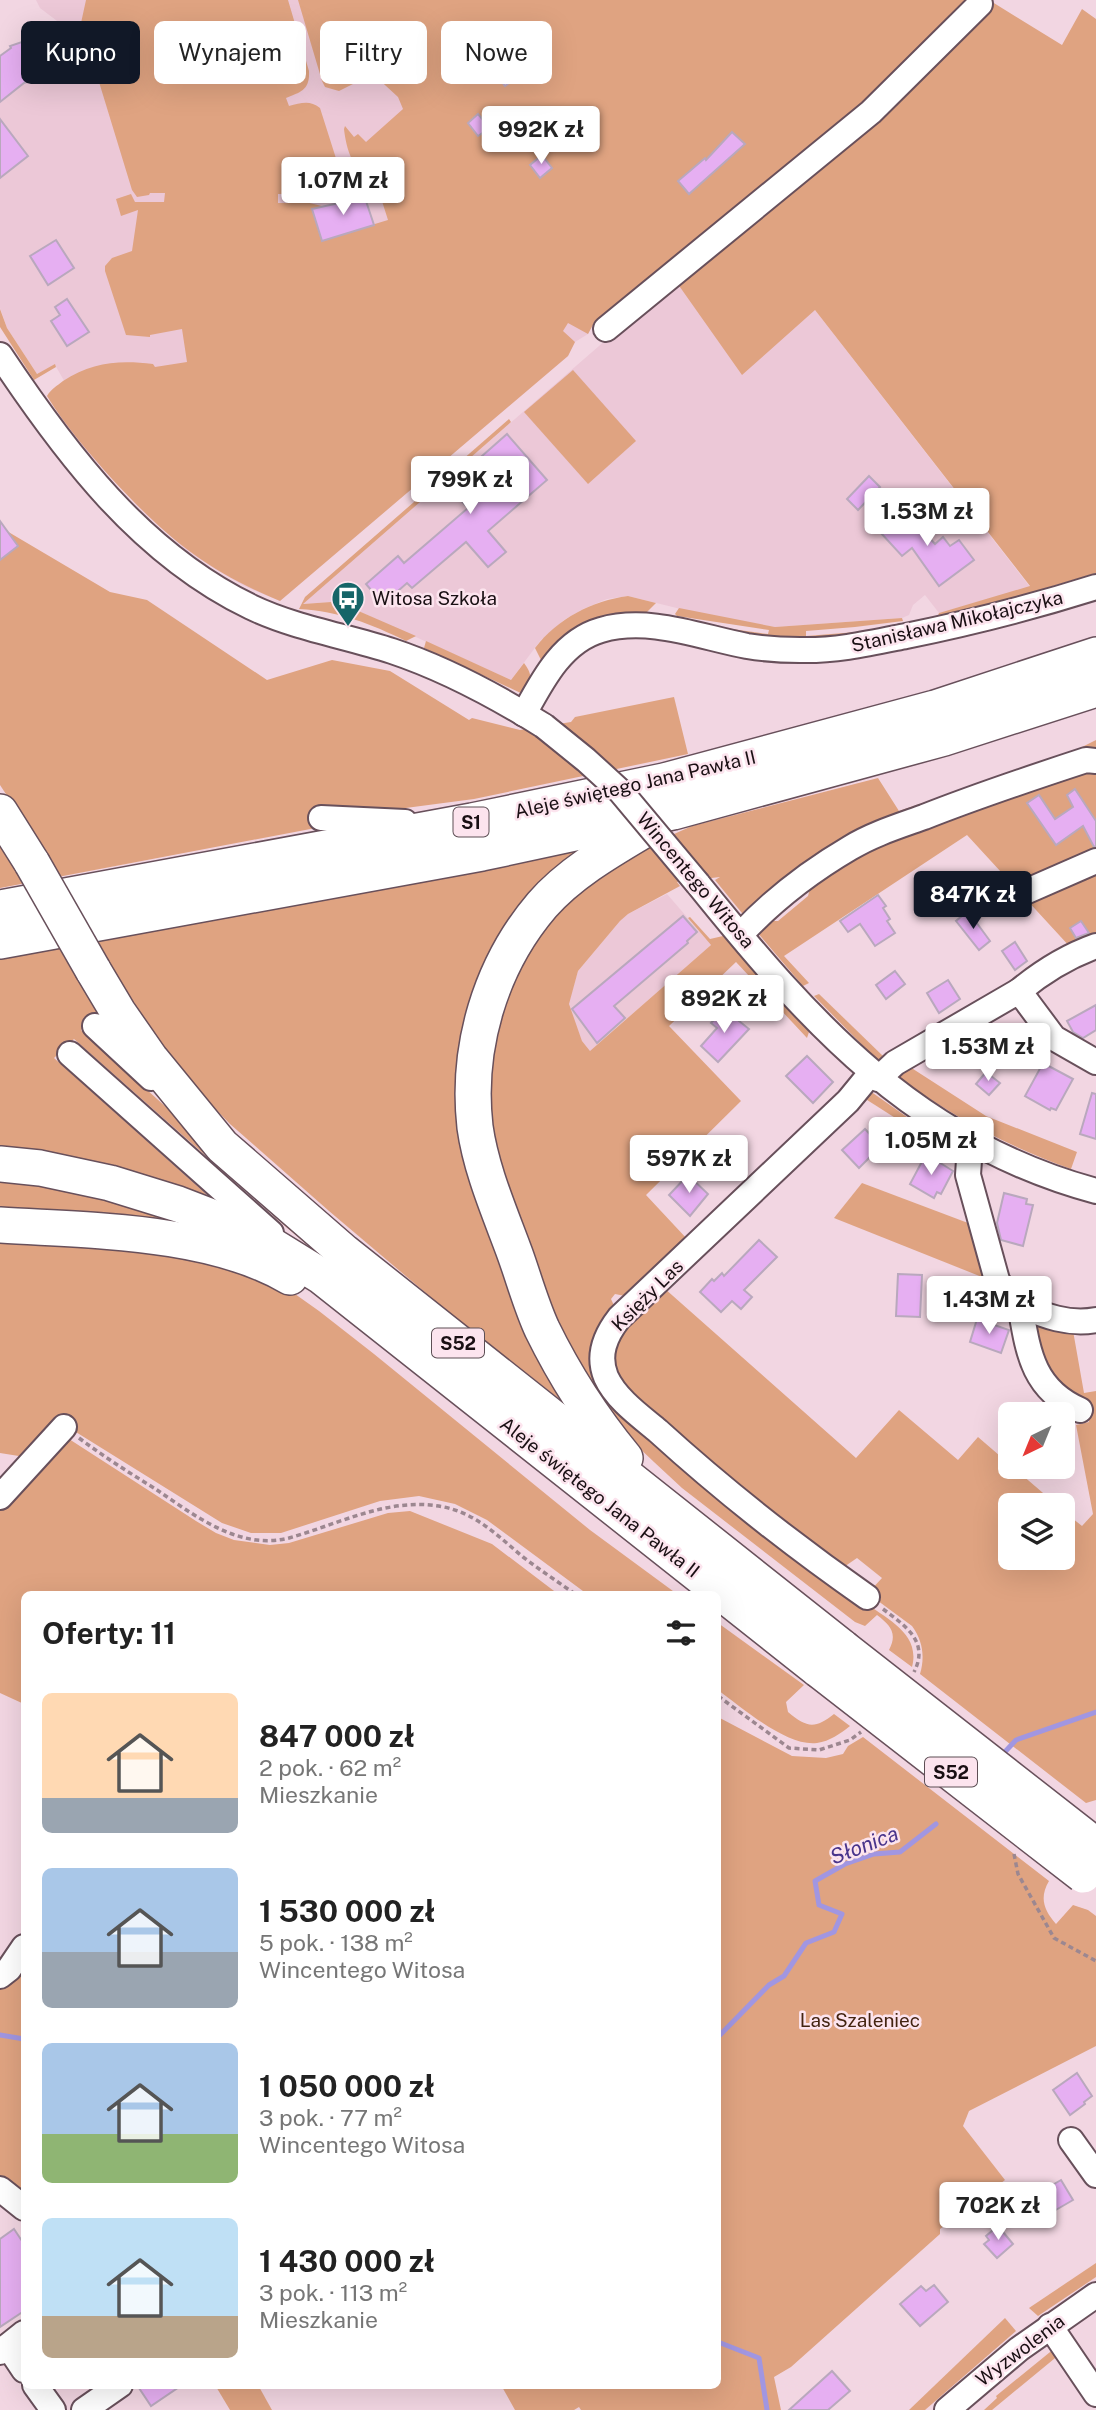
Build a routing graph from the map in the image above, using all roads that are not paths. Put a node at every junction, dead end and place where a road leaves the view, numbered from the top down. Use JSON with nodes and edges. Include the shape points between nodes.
{"nodes":[{"id":1,"x":981,"y":4,"type":"dead end"},
{"id":2,"x":606,"y":329,"type":"dead end"},
{"id":3,"x":0,"y":355,"type":"edge"},
{"id":4,"x":1096,"y":587,"type":"edge"},
{"id":5,"x":1096,"y":655,"type":"edge"},
{"id":6,"x":1096,"y":689,"type":"edge"},
{"id":7,"x":534,"y":720,"type":"junction"},
{"id":8,"x":1096,"y":761,"type":"edge"},
{"id":9,"x":0,"y":812,"type":"edge"},
{"id":10,"x":673,"y":812,"type":"junction"},
{"id":11,"x":321,"y":818,"type":"dead end"},
{"id":12,"x":472,"y":821,"type":"junction"},
{"id":13,"x":1096,"y":861,"type":"edge"},
{"id":14,"x":1025,"y":892,"type":"dead end"},
{"id":15,"x":0,"y":908,"type":"edge"},
{"id":16,"x":741,"y":934,"type":"junction"},
{"id":17,"x":0,"y":941,"type":"edge"},
{"id":18,"x":1096,"y":946,"type":"edge"},
{"id":19,"x":1019,"y":990,"type":"junction"},
{"id":20,"x":95,"y":1026,"type":"dead end"},
{"id":21,"x":70,"y":1054,"type":"dead end"},
{"id":22,"x":1096,"y":1062,"type":"edge"},
{"id":23,"x":875,"y":1076,"type":"junction"},
{"id":24,"x":976,"y":1144,"type":"junction"},
{"id":25,"x":222,"y":1146,"type":"junction"},
{"id":26,"x":0,"y":1164,"type":"edge"},
{"id":27,"x":1096,"y":1191,"type":"edge"},
{"id":28,"x":0,"y":1225,"type":"edge"},
{"id":29,"x":321,"y":1276,"type":"junction"},
{"id":30,"x":1020,"y":1305,"type":"junction"},
{"id":31,"x":1096,"y":1320,"type":"edge"},
{"id":32,"x":435,"y":1367,"type":"junction"},
{"id":33,"x":1080,"y":1410,"type":"dead end"},
{"id":34,"x":64,"y":1427,"type":"road end"},
{"id":35,"x":9,"y":1471,"type":"edge"},
{"id":36,"x":0,"y":1497,"type":"edge"},
{"id":37,"x":698,"y":1534,"type":"junction"},
{"id":38,"x":867,"y":1597,"type":"dead end"},
{"id":39,"x":831,"y":1659,"type":"junction"},
{"id":40,"x":1092,"y":1869,"type":"edge"},
{"id":41,"x":21,"y":1951,"type":"edge"},
{"id":42,"x":0,"y":1976,"type":"edge"},
{"id":43,"x":1071,"y":2140,"type":"dead end"},
{"id":44,"x":1096,"y":2175,"type":"edge"},
{"id":45,"x":0,"y":2189,"type":"edge"},
{"id":46,"x":21,"y":2205,"type":"edge"},
{"id":47,"x":1096,"y":2295,"type":"edge"},
{"id":48,"x":1050,"y":2326,"type":"junction"},
{"id":49,"x":11,"y":2344,"type":"edge"},
{"id":50,"x":21,"y":2364,"type":"edge"},
{"id":51,"x":38,"y":2389,"type":"edge"},
{"id":52,"x":114,"y":2389,"type":"edge"},
{"id":53,"x":1096,"y":2394,"type":"edge"},
{"id":54,"x":53,"y":2410,"type":"edge"},
{"id":55,"x":84,"y":2410,"type":"edge"},
{"id":56,"x":947,"y":2410,"type":"edge"}],
"edges":[{"from":1,"to":2,"type":"street","via":[[871,112]]},
{"from":3,"to":7,"type":"street","name":"Wincentego Witosa","via":[[91,478],[145,534],[207,583],[275,617],[432,666]]},
{"from":4,"to":7,"type":"street","name":"Stanisława Mikołajczyka","via":[[1003,614],[830,649],[773,649],[652,626],[615,626],[582,638],[569,649],[546,677]]},
{"from":5,"to":12,"type":"highway","name":"Aleje świętego Jana Pawła II","number":"S1","via":[[935,708],[664,781]]},
{"from":6,"to":10,"type":"highway","name":"Aleje świętego Jana Pawła II","number":"S1","via":[[906,749]]},
{"from":7,"to":16,"type":"street","name":"Wincentego Witosa","bridge":true,"via":[[621,793]]},
{"from":8,"to":16,"type":"street","via":[[1086,760],[871,837],[794,885]]},
{"from":9,"to":25,"type":"highway","bridge":true,"via":[[118,1012]]},
{"from":10,"to":17,"type":"highway","number":"S1","via":[[482,853]]},
{"from":10,"to":37,"type":"highway","via":[[594,860],[543,904],[514,945],[490,995],[480,1024],[472,1084],[476,1130],[490,1184],[541,1327],[599,1426]]},
{"from":11,"to":12,"type":"street"},
{"from":12,"to":15,"type":"highway","name":"Aleje świętego Jana Pawła II","number":"S1"},
{"from":13,"to":14,"type":"street"},
{"from":16,"to":23,"type":"street","name":"Wincentego Witosa","via":[[808,1012]]},
{"from":18,"to":19,"type":"street","name":"Księży Las"},
{"from":19,"to":22,"type":"street","via":[[1054,1038]]},
{"from":19,"to":23,"type":"street","name":"Księży Las"},
{"from":20,"to":25,"type":"street"},
{"from":21,"to":29,"type":"street"},
{"from":23,"to":24,"type":"street","name":"Wincentego Witosa"},
{"from":23,"to":38,"type":"street","name":"Księży Las","via":[[619,1318],[606,1338],[602,1357],[611,1386],[634,1410],[734,1498]]},
{"from":24,"to":27,"type":"street","name":"Wincentego Witosa"},
{"from":24,"to":30,"type":"street","via":[[968,1175],[997,1280]]},
{"from":25,"to":37,"type":"highway","number":"S52","via":[[344,1252]]},
{"from":26,"to":29,"type":"highway","via":[[110,1183],[178,1204],[248,1231]]},
{"from":28,"to":32,"type":"highway","via":[[145,1234],[211,1247],[277,1269]]},
{"from":29,"to":32,"type":"highway","number":"S52"},
{"from":30,"to":31,"type":"street","via":[[1069,1321]]},
{"from":30,"to":33,"type":"street","via":[[1037,1373],[1061,1400]]},
{"from":32,"to":39,"type":"highway","name":"Aleje świętego Jana Pawła II","number":"S52"},
{"from":34,"to":35,"type":"street"},
{"from":35,"to":36,"type":"street"},
{"from":37,"to":39,"type":"highway","name":"Aleje świętego Jana Pawła II","number":"S52"},
{"from":39,"to":40,"type":"highway","name":"Aleje świętego Jana Pawła II","number":"S52","bridge":true},
{"from":41,"to":42,"type":"street"},
{"from":43,"to":44,"type":"street"},
{"from":45,"to":46,"type":"street"},
{"from":47,"to":48,"type":"street","name":"Wyzwolenia"},
{"from":48,"to":53,"type":"street"},
{"from":48,"to":56,"type":"street","name":"Wyzwolenia","via":[[990,2370]]},
{"from":49,"to":50,"type":"street"},
{"from":51,"to":54,"type":"street"},
{"from":52,"to":55,"type":"street"}]}
